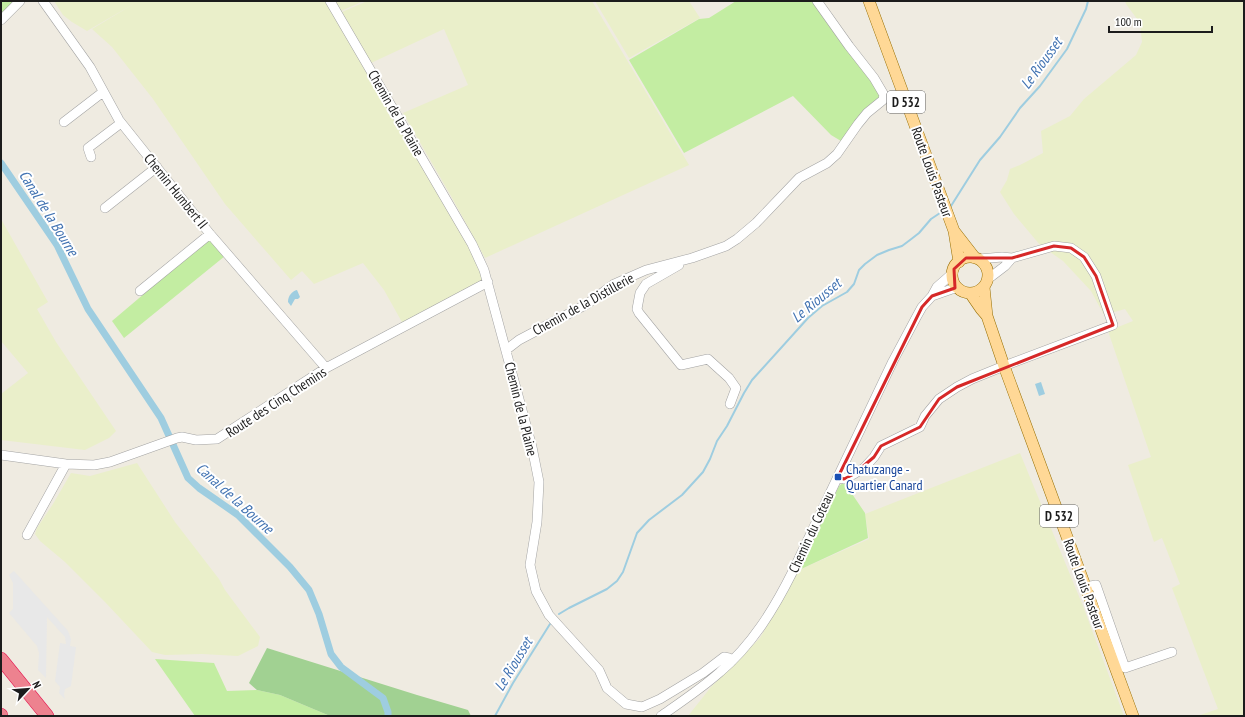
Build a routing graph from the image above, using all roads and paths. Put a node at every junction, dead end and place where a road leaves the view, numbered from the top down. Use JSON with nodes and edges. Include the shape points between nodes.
{"nodes":[{"id":1,"x":20,"y":1,"type":"edge"},
{"id":2,"x":43,"y":1,"type":"edge"},
{"id":3,"x":330,"y":1,"type":"edge"},
{"id":4,"x":817,"y":1,"type":"edge"},
{"id":5,"x":869,"y":1,"type":"edge"},
{"id":6,"x":1,"y":20,"type":"edge"},
{"id":7,"x":103,"y":92,"type":"junction"},
{"id":8,"x":64,"y":122,"type":"dead end"},
{"id":9,"x":121,"y":123,"type":"junction"},
{"id":10,"x":92,"y":157,"type":"dead end"},
{"id":11,"x":157,"y":167,"type":"junction"},
{"id":12,"x":105,"y":208,"type":"dead end"},
{"id":13,"x":954,"y":231,"type":"junction"},
{"id":14,"x":210,"y":234,"type":"junction"},
{"id":15,"x":700,"y":255,"type":"junction"},
{"id":16,"x":1012,"y":258,"type":"junction"},
{"id":17,"x":977,"y":259,"type":"junction"},
{"id":18,"x":959,"y":262,"type":"junction"},
{"id":19,"x":953,"y":273,"type":"junction"},
{"id":20,"x":488,"y":282,"type":"junction"},
{"id":21,"x":986,"y":283,"type":"junction"},
{"id":22,"x":958,"y":288,"type":"junction"},
{"id":23,"x":140,"y":291,"type":"dead end"},
{"id":24,"x":970,"y":293,"type":"junction"},
{"id":25,"x":932,"y":296,"type":"junction"},
{"id":26,"x":987,"y":316,"type":"junction"},
{"id":27,"x":506,"y":350,"type":"junction"},
{"id":28,"x":1004,"y":366,"type":"junction"},
{"id":29,"x":326,"y":368,"type":"junction"},
{"id":30,"x":730,"y":404,"type":"dead end"},
{"id":31,"x":1,"y":455,"type":"edge"},
{"id":32,"x":66,"y":464,"type":"junction"},
{"id":33,"x":838,"y":477,"type":"junction"},
{"id":34,"x":27,"y":534,"type":"dead end"},
{"id":35,"x":1085,"y":587,"type":"junction"},
{"id":36,"x":1172,"y":652,"type":"dead end"},
{"id":37,"x":1,"y":659,"type":"edge"},
{"id":38,"x":732,"y":661,"type":"junction"},
{"id":39,"x":47,"y":716,"type":"edge"},
{"id":40,"x":661,"y":716,"type":"edge"},
{"id":41,"x":1133,"y":716,"type":"edge"}],
"edges":[{"from":1,"to":6,"type":"street"},
{"from":2,"to":7,"type":"street","name":"Chemin Humbert II","via":[[90,67]]},
{"from":3,"to":20,"type":"street","name":"Chemin de la Plaine","via":[[472,244],[482,262]]},
{"from":4,"to":15,"type":"street","name":"Chemin de la Distillerie","via":[[874,78],[884,94],[883,100],[867,113],[828,163],[799,178],[737,239],[726,246]]},
{"from":5,"to":13,"type":"main road","name":"Route Louis Pasteur","number":"D 532"},
{"from":7,"to":8,"type":"street"},
{"from":7,"to":9,"type":"street","name":"Chemin Humbert II"},
{"from":9,"to":10,"type":"street","via":[[88,148]]},
{"from":9,"to":11,"type":"street","name":"Chemin Humbert II"},
{"from":11,"to":12,"type":"street"},
{"from":11,"to":14,"type":"street","name":"Chemin Humbert II"},
{"from":13,"to":17,"type":"main road","name":"Route Louis Pasteur","number":"D 532"},
{"from":13,"to":18,"type":"main road","name":"Route Louis Pasteur","number":"D 532"},
{"from":14,"to":23,"type":"street"},
{"from":14,"to":29,"type":"street","name":"Chemin Humbert II"},
{"from":15,"to":27,"type":"street","name":"Chemin de la Distillerie","via":[[646,270],[614,284],[587,304],[519,340]]},
{"from":15,"to":30,"type":"street","via":[[646,284],[640,293],[637,309],[681,365],[708,360],[729,378],[736,388]]},
{"from":16,"to":17,"type":"street"},
{"from":16,"to":21,"type":"street"},
{"from":16,"to":28,"type":"street","via":[[1054,246],[1071,248],[1078,252],[1096,276],[1113,324]]},
{"from":17,"to":18,"type":"main road","via":[[966,258]]},
{"from":17,"to":21,"type":"main road","via":[[982,261],[988,271]]},
{"from":18,"to":19,"type":"main road"},
{"from":19,"to":22,"type":"main road"},
{"from":19,"to":25,"type":"street","name":"Chemin du Coteau"},
{"from":20,"to":27,"type":"street","name":"Chemin de la Plaine"},
{"from":20,"to":29,"type":"street","name":"Route des Cinq Chemins"},
{"from":21,"to":24,"type":"main road","via":[[978,292]]},
{"from":21,"to":26,"type":"main road","name":"Route Louis Pasteur","number":"D 532"},
{"from":22,"to":24,"type":"main road"},
{"from":22,"to":25,"type":"street"},
{"from":24,"to":26,"type":"main road","name":"Route Louis Pasteur","number":"D 532"},
{"from":25,"to":33,"type":"street","name":"Chemin du Coteau","via":[[922,307],[893,361]]},
{"from":26,"to":28,"type":"main road","name":"Route Louis Pasteur","number":"D 532"},
{"from":27,"to":38,"type":"street","name":"Chemin de la Plaine","via":[[539,482],[537,522],[530,565],[536,591],[549,615],[599,670],[607,688],[626,704],[642,707],[703,673],[724,657]]},
{"from":28,"to":33,"type":"street","via":[[972,379],[939,399],[925,416],[920,427],[882,446],[864,468],[844,479]]},
{"from":28,"to":35,"type":"main road","name":"Route Louis Pasteur","number":"D 532"},
{"from":29,"to":32,"type":"street","name":"Route des Cinq Chemins","via":[[217,439],[196,440],[182,437],[110,462],[94,465]]},
{"from":31,"to":32,"type":"street","name":"Route des Cinq Chemins"},
{"from":32,"to":34,"type":"street"},
{"from":33,"to":38,"type":"street","name":"Chemin du Coteau","via":[[775,605],[762,627]]},
{"from":35,"to":36,"type":"street","via":[[1096,585],[1125,668]]},
{"from":35,"to":41,"type":"main road","name":"Route Louis Pasteur","number":"D 532"},
{"from":37,"to":39,"type":"highway"},
{"from":38,"to":40,"type":"street","name":"Chemin du Coteau"}]}
